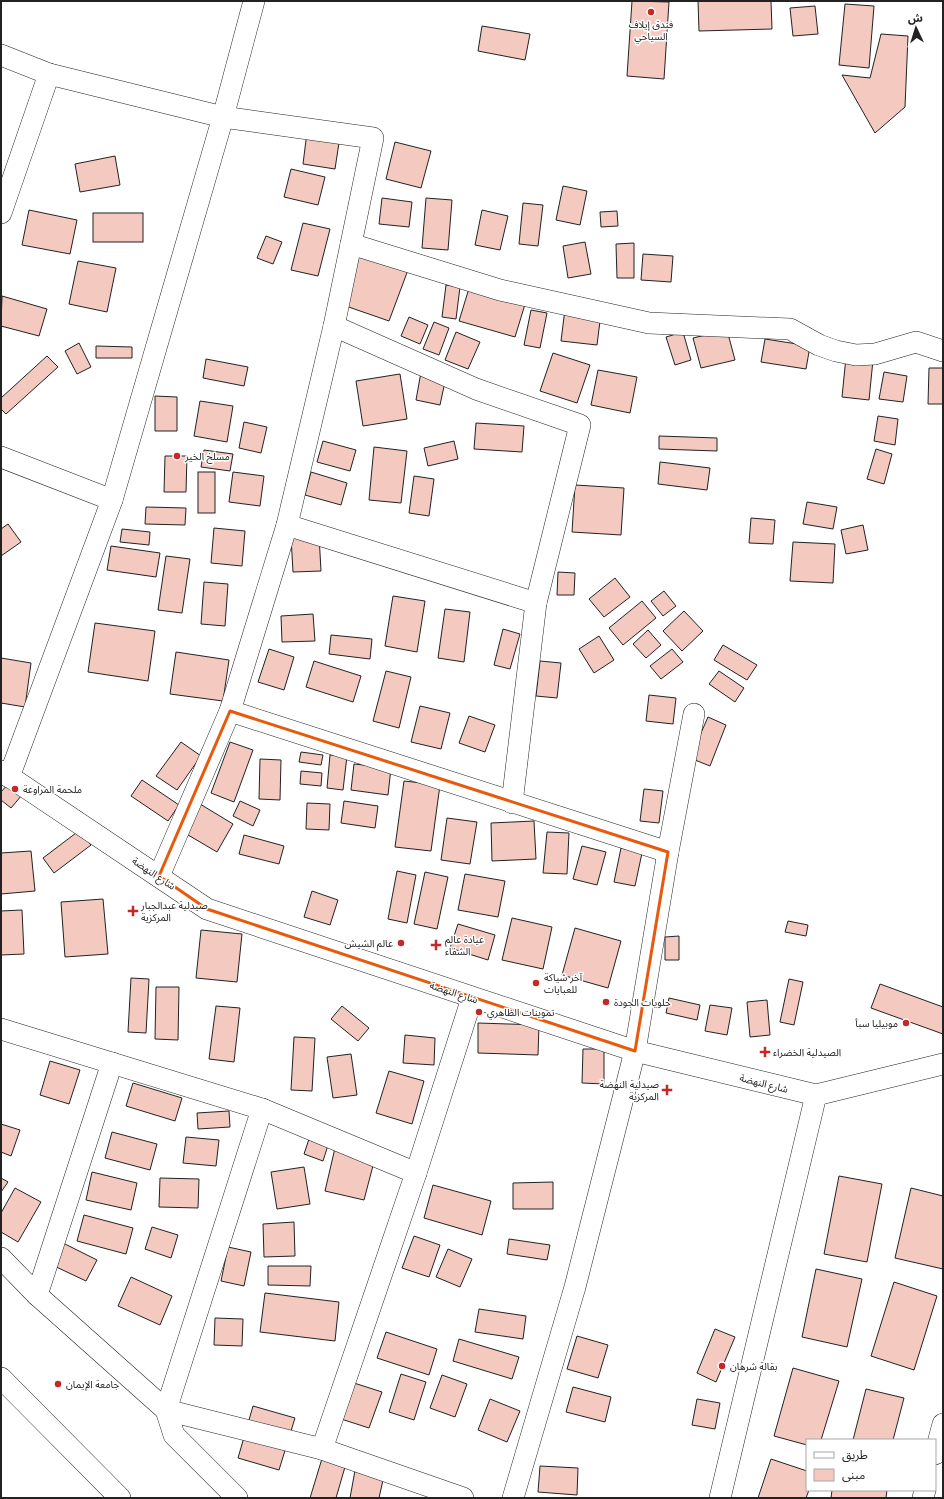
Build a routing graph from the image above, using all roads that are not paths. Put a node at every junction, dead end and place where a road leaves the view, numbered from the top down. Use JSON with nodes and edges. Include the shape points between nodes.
{"nodes":[{"id":1,"x":254,"y":1,"type":"edge"},
{"id":2,"x":1,"y":55,"type":"edge"},
{"id":3,"x":49,"y":74,"type":"junction"},
{"id":4,"x":223,"y":116,"type":"junction"},
{"id":5,"x":1,"y":213,"type":"edge"},
{"id":6,"x":351,"y":244,"type":"junction"},
{"id":7,"x":334,"y":326,"type":"junction"},
{"id":8,"x":943,"y":351,"type":"edge"},
{"id":9,"x":1,"y":457,"type":"edge"},
{"id":10,"x":112,"y":500,"type":"junction"},
{"id":11,"x":287,"y":525,"type":"junction"},
{"id":12,"x":536,"y":603,"type":"junction"},
{"id":13,"x":230,"y":711,"type":"junction"},
{"id":14,"x":694,"y":714,"type":"dead end"},
{"id":15,"x":5,"y":774,"type":"edge"},
{"id":16,"x":512,"y":803,"type":"junction"},
{"id":17,"x":668,"y":852,"type":"junction"},
{"id":18,"x":159,"y":876,"type":"junction"},
{"id":19,"x":472,"y":998,"type":"junction"},
{"id":20,"x":1,"y":1029,"type":"edge"},
{"id":21,"x":635,"y":1051,"type":"junction"},
{"id":22,"x":112,"y":1063,"type":"junction"},
{"id":23,"x":943,"y":1064,"type":"edge"},
{"id":24,"x":816,"y":1095,"type":"junction"},
{"id":25,"x":262,"y":1109,"type":"junction"},
{"id":26,"x":416,"y":1173,"type":"junction"},
{"id":27,"x":1,"y":1258,"type":"edge"},
{"id":28,"x":37,"y":1295,"type":"junction"},
{"id":29,"x":1,"y":1378,"type":"edge"},
{"id":30,"x":166,"y":1410,"type":"junction"},
{"id":31,"x":943,"y":1424,"type":"edge"},
{"id":32,"x":322,"y":1449,"type":"junction"},
{"id":33,"x":936,"y":1450,"type":"edge"},
{"id":34,"x":120,"y":1498,"type":"edge"},
{"id":35,"x":237,"y":1498,"type":"edge"},
{"id":36,"x":463,"y":1498,"type":"edge"},
{"id":37,"x":513,"y":1498,"type":"edge"},
{"id":38,"x":720,"y":1498,"type":"edge"}],
"edges":[{"from":1,"to":4,"type":"street"},
{"from":2,"to":3,"type":"street"},
{"from":3,"to":4,"type":"street"},
{"from":3,"to":5,"type":"street"},
{"from":4,"to":6,"type":"street","via":[[373,138]]},
{"from":4,"to":10,"type":"street"},
{"from":6,"to":7,"type":"street"},
{"from":6,"to":8,"type":"street","via":[[500,290],[649,322],[790,329],[819,345],[856,355],[875,354],[916,342]]},
{"from":7,"to":11,"type":"street"},
{"from":7,"to":12,"type":"street","via":[[476,389],[580,425]]},
{"from":9,"to":10,"type":"street"},
{"from":10,"to":15,"type":"street"},
{"from":11,"to":12,"type":"street"},
{"from":11,"to":13,"type":"street"},
{"from":12,"to":16,"type":"street"},
{"from":13,"to":16,"type":"street"},
{"from":13,"to":18,"type":"street"},
{"from":14,"to":17,"type":"street"},
{"from":15,"to":18,"type":"street","name":"شارع النهضة"},
{"from":16,"to":17,"type":"street"},
{"from":17,"to":21,"type":"street"},
{"from":18,"to":19,"type":"street","name":"شارع النهضة","via":[[207,909]]},
{"from":19,"to":21,"type":"street","name":"شارع النهضة"},
{"from":19,"to":26,"type":"street"},
{"from":20,"to":22,"type":"street"},
{"from":21,"to":24,"type":"street","name":"شارع النهضة"},
{"from":21,"to":37,"type":"street","via":[[575,1287]]},
{"from":22,"to":25,"type":"street"},
{"from":22,"to":28,"type":"street"},
{"from":23,"to":24,"type":"street","name":"شارع النهضة"},
{"from":24,"to":38,"type":"street"},
{"from":25,"to":26,"type":"street"},
{"from":25,"to":30,"type":"street"},
{"from":26,"to":32,"type":"street"},
{"from":27,"to":28,"type":"street"},
{"from":28,"to":30,"type":"street"},
{"from":29,"to":34,"type":"street"},
{"from":30,"to":32,"type":"street"},
{"from":30,"to":35,"type":"street","via":[[174,1435]]},
{"from":31,"to":33,"type":"street"},
{"from":32,"to":36,"type":"street"}]}
